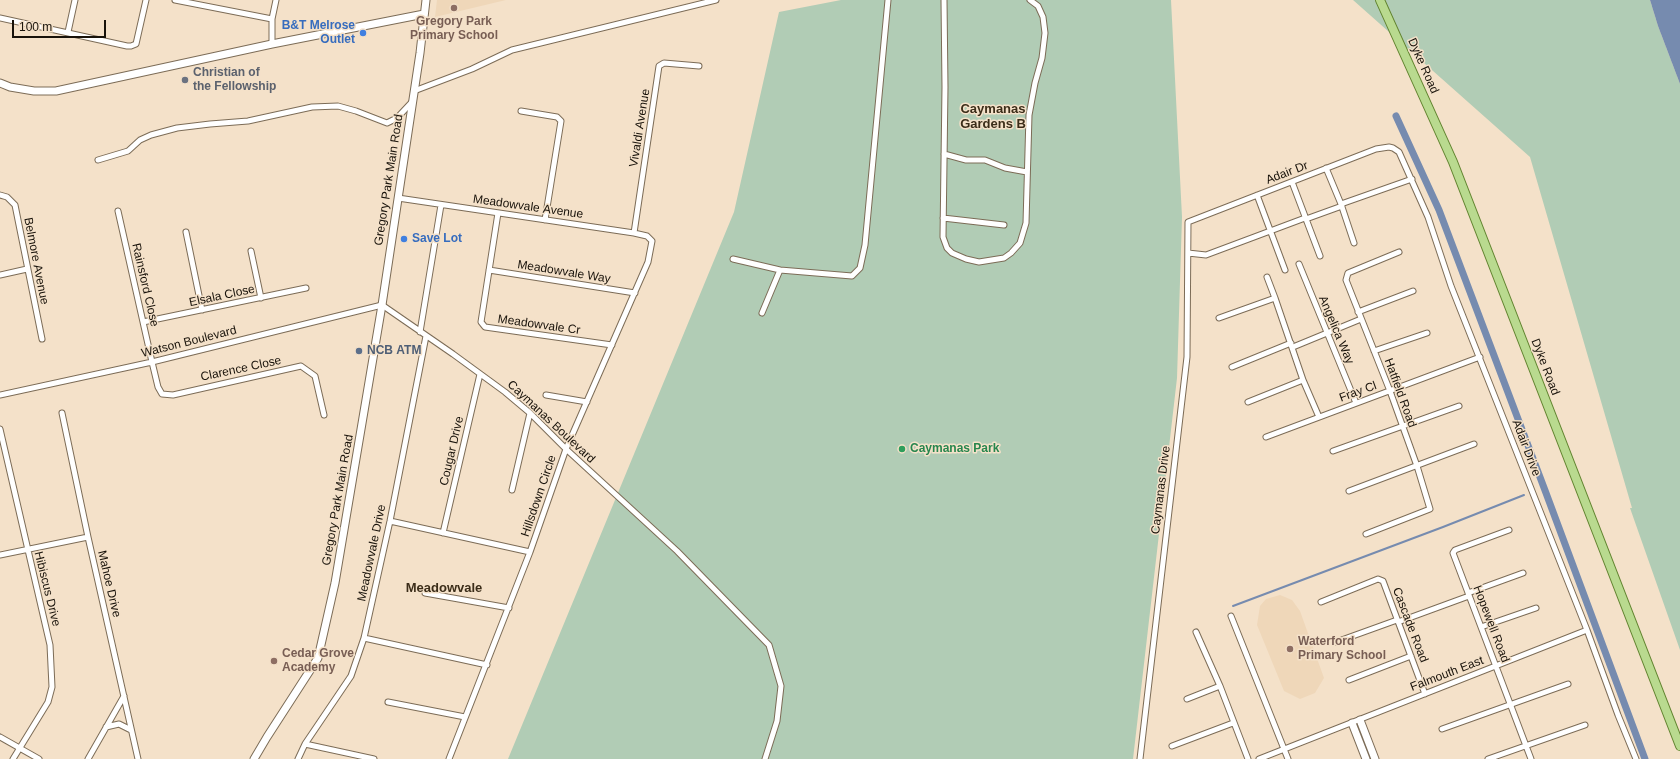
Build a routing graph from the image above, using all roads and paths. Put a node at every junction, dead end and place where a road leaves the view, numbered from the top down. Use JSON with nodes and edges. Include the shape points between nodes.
{"nodes":[{"id":1,"x":75,"y":0,"type":"edge"},
{"id":2,"x":146,"y":0,"type":"edge"},
{"id":3,"x":175,"y":0,"type":"edge"},
{"id":4,"x":276,"y":0,"type":"edge"},
{"id":5,"x":426,"y":0,"type":"edge"},
{"id":6,"x":716,"y":0,"type":"edge"},
{"id":7,"x":888,"y":0,"type":"edge"},
{"id":8,"x":944,"y":0,"type":"edge"},
{"id":9,"x":1030,"y":0,"type":"edge"},
{"id":10,"x":1380,"y":0,"type":"edge"},
{"id":11,"x":424,"y":14,"type":"junction"},
{"id":12,"x":0,"y":18,"type":"edge"},
{"id":13,"x":272,"y":19,"type":"junction"},
{"id":14,"x":68,"y":32,"type":"junction"},
{"id":15,"x":272,"y":44,"type":"junction"},
{"id":16,"x":699,"y":66,"type":"dead end"},
{"id":17,"x":0,"y":83,"type":"edge"},
{"id":18,"x":414,"y":90,"type":"junction"},
{"id":19,"x":412,"y":101,"type":"junction"},
{"id":20,"x":521,"y":111,"type":"dead end"},
{"id":21,"x":1393,"y":148,"type":"joint"},
{"id":22,"x":944,"y":154,"type":"junction"},
{"id":23,"x":98,"y":160,"type":"dead end"},
{"id":24,"x":1326,"y":168,"type":"junction"},
{"id":25,"x":1028,"y":172,"type":"junction"},
{"id":26,"x":1412,"y":179,"type":"junction"},
{"id":27,"x":1292,"y":182,"type":"junction"},
{"id":28,"x":0,"y":195,"type":"edge"},
{"id":29,"x":1257,"y":195,"type":"junction"},
{"id":30,"x":398,"y":198,"type":"junction"},
{"id":31,"x":440,"y":205,"type":"junction"},
{"id":32,"x":1341,"y":205,"type":"junction"},
{"id":33,"x":118,"y":212,"type":"dead end"},
{"id":34,"x":498,"y":213,"type":"junction"},
{"id":35,"x":943,"y":218,"type":"junction"},
{"id":36,"x":1306,"y":219,"type":"junction"},
{"id":37,"x":545,"y":220,"type":"junction"},
{"id":38,"x":1188,"y":222,"type":"joint"},
{"id":39,"x":1004,"y":225,"type":"dead end"},
{"id":40,"x":1270,"y":231,"type":"junction"},
{"id":41,"x":186,"y":232,"type":"dead end"},
{"id":42,"x":634,"y":233,"type":"junction"},
{"id":43,"x":652,"y":241,"type":"joint"},
{"id":44,"x":1354,"y":243,"type":"dead end"},
{"id":45,"x":251,"y":250,"type":"dead end"},
{"id":46,"x":1399,"y":252,"type":"dead end"},
{"id":47,"x":1188,"y":253,"type":"junction"},
{"id":48,"x":1320,"y":256,"type":"dead end"},
{"id":49,"x":733,"y":259,"type":"dead end"},
{"id":50,"x":1298,"y":264,"type":"dead end"},
{"id":51,"x":27,"y":269,"type":"junction"},
{"id":52,"x":489,"y":270,"type":"junction"},
{"id":53,"x":780,"y":270,"type":"junction"},
{"id":54,"x":1284,"y":270,"type":"dead end"},
{"id":55,"x":0,"y":275,"type":"edge"},
{"id":56,"x":1267,"y":277,"type":"dead end"},
{"id":57,"x":306,"y":288,"type":"dead end"},
{"id":58,"x":1413,"y":291,"type":"dead end"},
{"id":59,"x":635,"y":293,"type":"junction"},
{"id":60,"x":261,"y":298,"type":"junction"},
{"id":61,"x":1275,"y":298,"type":"junction"},
{"id":62,"x":382,"y":305,"type":"junction"},
{"id":63,"x":202,"y":310,"type":"junction"},
{"id":64,"x":1358,"y":312,"type":"junction"},
{"id":65,"x":762,"y":313,"type":"dead end"},
{"id":66,"x":1219,"y":318,"type":"dead end"},
{"id":67,"x":1361,"y":318,"type":"junction"},
{"id":68,"x":143,"y":322,"type":"junction"},
{"id":69,"x":420,"y":332,"type":"junction"},
{"id":70,"x":1427,"y":333,"type":"dead end"},
{"id":71,"x":1326,"y":334,"type":"junction"},
{"id":72,"x":426,"y":336,"type":"junction"},
{"id":73,"x":42,"y":339,"type":"dead end"},
{"id":74,"x":1292,"y":345,"type":"junction"},
{"id":75,"x":612,"y":346,"type":"junction"},
{"id":76,"x":1374,"y":351,"type":"junction"},
{"id":77,"x":1480,"y":357,"type":"junction"},
{"id":78,"x":152,"y":362,"type":"junction"},
{"id":79,"x":1232,"y":367,"type":"dead end"},
{"id":80,"x":480,"y":374,"type":"junction"},
{"id":81,"x":1303,"y":380,"type":"junction"},
{"id":82,"x":1390,"y":390,"type":"junction"},
{"id":83,"x":0,"y":395,"type":"edge"},
{"id":84,"x":546,"y":395,"type":"dead end"},
{"id":85,"x":587,"y":402,"type":"junction"},
{"id":86,"x":1248,"y":402,"type":"dead end"},
{"id":87,"x":1356,"y":403,"type":"junction"},
{"id":88,"x":1459,"y":406,"type":"dead end"},
{"id":89,"x":62,"y":413,"type":"dead end"},
{"id":90,"x":530,"y":413,"type":"junction"},
{"id":91,"x":324,"y":415,"type":"dead end"},
{"id":92,"x":1319,"y":417,"type":"junction"},
{"id":93,"x":1402,"y":427,"type":"junction"},
{"id":94,"x":0,"y":429,"type":"edge"},
{"id":95,"x":1266,"y":437,"type":"dead end"},
{"id":96,"x":1474,"y":444,"type":"dead end"},
{"id":97,"x":566,"y":449,"type":"junction"},
{"id":98,"x":1333,"y":452,"type":"dead end"},
{"id":99,"x":1417,"y":466,"type":"junction"},
{"id":100,"x":512,"y":490,"type":"dead end"},
{"id":101,"x":1349,"y":491,"type":"dead end"},
{"id":102,"x":390,"y":521,"type":"junction"},
{"id":103,"x":1509,"y":530,"type":"dead end"},
{"id":104,"x":443,"y":533,"type":"junction"},
{"id":105,"x":1366,"y":534,"type":"dead end"},
{"id":106,"x":88,"y":537,"type":"junction"},
{"id":107,"x":27,"y":549,"type":"junction"},
{"id":108,"x":530,"y":552,"type":"junction"},
{"id":109,"x":0,"y":555,"type":"edge"},
{"id":110,"x":1523,"y":573,"type":"dead end"},
{"id":111,"x":425,"y":592,"type":"dead end"},
{"id":112,"x":1469,"y":595,"type":"junction"},
{"id":113,"x":1321,"y":602,"type":"dead end"},
{"id":114,"x":509,"y":608,"type":"junction"},
{"id":115,"x":1536,"y":608,"type":"dead end"},
{"id":116,"x":1231,"y":616,"type":"dead end"},
{"id":117,"x":1398,"y":621,"type":"junction"},
{"id":118,"x":1481,"y":627,"type":"junction"},
{"id":119,"x":1587,"y":630,"type":"junction"},
{"id":120,"x":1196,"y":632,"type":"dead end"},
{"id":121,"x":364,"y":638,"type":"junction"},
{"id":122,"x":1336,"y":642,"type":"dead end"},
{"id":123,"x":1411,"y":656,"type":"junction"},
{"id":124,"x":487,"y":665,"type":"junction"},
{"id":125,"x":1497,"y":666,"type":"junction"},
{"id":126,"x":1349,"y":680,"type":"dead end"},
{"id":127,"x":1568,"y":684,"type":"dead end"},
{"id":128,"x":1220,"y":686,"type":"junction"},
{"id":129,"x":1425,"y":694,"type":"junction"},
{"id":130,"x":124,"y":696,"type":"junction"},
{"id":131,"x":1187,"y":699,"type":"dead end"},
{"id":132,"x":388,"y":702,"type":"dead end"},
{"id":133,"x":1511,"y":705,"type":"junction"},
{"id":134,"x":465,"y":717,"type":"junction"},
{"id":135,"x":1360,"y":720,"type":"junction"},
{"id":136,"x":1233,"y":723,"type":"junction"},
{"id":137,"x":1352,"y":723,"type":"junction"},
{"id":138,"x":1585,"y":725,"type":"dead end"},
{"id":139,"x":106,"y":727,"type":"junction"},
{"id":140,"x":1442,"y":729,"type":"dead end"},
{"id":141,"x":131,"y":730,"type":"junction"},
{"id":142,"x":0,"y":737,"type":"edge"},
{"id":143,"x":305,"y":744,"type":"junction"},
{"id":144,"x":1526,"y":745,"type":"junction"},
{"id":145,"x":1172,"y":746,"type":"dead end"},
{"id":146,"x":1680,"y":746,"type":"edge"},
{"id":147,"x":19,"y":748,"type":"junction"},
{"id":148,"x":1283,"y":749,"type":"junction"},
{"id":149,"x":13,"y":759,"type":"edge"},
{"id":150,"x":39,"y":759,"type":"edge"},
{"id":151,"x":88,"y":759,"type":"edge"},
{"id":152,"x":138,"y":759,"type":"edge"},
{"id":153,"x":254,"y":759,"type":"edge"},
{"id":154,"x":298,"y":759,"type":"edge"},
{"id":155,"x":374,"y":759,"type":"edge"},
{"id":156,"x":449,"y":759,"type":"edge"},
{"id":157,"x":766,"y":759,"type":"edge"},
{"id":158,"x":1140,"y":759,"type":"edge"},
{"id":159,"x":1248,"y":759,"type":"edge"},
{"id":160,"x":1259,"y":759,"type":"edge"},
{"id":161,"x":1288,"y":759,"type":"edge"},
{"id":162,"x":1366,"y":759,"type":"edge"},
{"id":163,"x":1376,"y":759,"type":"edge"},
{"id":164,"x":1488,"y":759,"type":"edge"},
{"id":165,"x":1531,"y":759,"type":"edge"},
{"id":166,"x":1636,"y":759,"type":"edge"}],
"edges":[{"from":1,"to":14,"type":"street"},
{"from":2,"to":14,"type":"street","via":[[136,44],[127,46]]},
{"from":3,"to":13,"type":"street"},
{"from":4,"to":13,"type":"street"},
{"from":5,"to":11,"type":"street","name":"Gregory Park Main Road"},
{"from":6,"to":18,"type":"street","via":[[512,50],[472,69]]},
{"from":7,"to":53,"type":"street","via":[[865,245],[860,268],[852,276]]},
{"from":8,"to":22,"type":"street"},
{"from":9,"to":25,"type":"street","via":[[1038,6],[1043,17],[1045,33],[1029,115]]},
{"from":10,"to":146,"type":"main road","name":"Dyke Road","via":[[1453,162]]},
{"from":11,"to":15,"type":"street"},
{"from":11,"to":18,"type":"street","name":"Gregory Park Main Road"},
{"from":12,"to":14,"type":"street"},
{"from":13,"to":15,"type":"street"},
{"from":15,"to":17,"type":"street","via":[[56,91],[34,91]]},
{"from":16,"to":42,"type":"street","name":"Vivaldi Avenue","via":[[664,63],[659,66]]},
{"from":18,"to":19,"type":"street","name":"Gregory Park Main Road"},
{"from":19,"to":23,"type":"street","via":[[397,118],[387,123],[338,106],[312,107],[248,122],[177,128],[151,135],[140,140],[128,151]]},
{"from":19,"to":30,"type":"street","name":"Gregory Park Main Road"},
{"from":20,"to":37,"type":"street","via":[[558,117],[561,121]]},
{"from":21,"to":24,"type":"street","name":"Adair Dr","via":[[1376,149]]},
{"from":21,"to":26,"type":"street","name":"Adair Drive","via":[[1399,152]]},
{"from":22,"to":25,"type":"street","via":[[966,160],[985,160],[1005,168]]},
{"from":22,"to":35,"type":"street"},
{"from":24,"to":27,"type":"street","name":"Adair Dr"},
{"from":24,"to":32,"type":"street"},
{"from":25,"to":35,"type":"street","via":[[1024,234],[1020,243],[1004,258],[979,262],[966,260],[952,253],[942,237]]},
{"from":26,"to":32,"type":"street"},
{"from":26,"to":77,"type":"street","name":"Adair Drive"},
{"from":27,"to":29,"type":"street","name":"Adair Dr"},
{"from":27,"to":36,"type":"street"},
{"from":28,"to":51,"type":"street","name":"Belmore Avenue","via":[[7,197],[15,205]]},
{"from":29,"to":38,"type":"street","name":"Adair Dr"},
{"from":29,"to":40,"type":"street"},
{"from":30,"to":31,"type":"street","name":"Meadowvale Avenue"},
{"from":30,"to":62,"type":"street","name":"Gregory Park Main Road"},
{"from":31,"to":34,"type":"street","name":"Meadowvale Avenue"},
{"from":31,"to":69,"type":"street"},
{"from":32,"to":36,"type":"street"},
{"from":32,"to":44,"type":"street"},
{"from":33,"to":68,"type":"street","name":"Rainsford Close"},
{"from":34,"to":37,"type":"street","name":"Meadowvale Avenue"},
{"from":34,"to":52,"type":"street","name":"Meadowvale Cr"},
{"from":35,"to":39,"type":"street"},
{"from":36,"to":40,"type":"street"},
{"from":36,"to":48,"type":"street"},
{"from":37,"to":42,"type":"street","name":"Meadowvale Avenue"},
{"from":38,"to":47,"type":"street","name":"Caymanas Drive"},
{"from":40,"to":47,"type":"street","via":[[1206,255]]},
{"from":40,"to":54,"type":"street"},
{"from":41,"to":63,"type":"street"},
{"from":42,"to":43,"type":"street","name":"Meadowvale Avenue","via":[[647,236]]},
{"from":43,"to":59,"type":"street","name":"Hillsdown Circle","via":[[648,262]]},
{"from":45,"to":60,"type":"street"},
{"from":46,"to":64,"type":"street","name":"Hatfield Road","via":[[1348,274],[1346,280]]},
{"from":47,"to":158,"type":"street","name":"Caymanas Drive","via":[[1186,357]]},
{"from":49,"to":53,"type":"street"},
{"from":50,"to":71,"type":"street","name":"Angelica Way"},
{"from":51,"to":55,"type":"street"},
{"from":51,"to":73,"type":"street","name":"Belmore Avenue"},
{"from":52,"to":59,"type":"street","name":"Meadowvale Way"},
{"from":52,"to":75,"type":"street","name":"Meadowvale Cr","via":[[481,322],[485,327]]},
{"from":53,"to":65,"type":"street"},
{"from":56,"to":61,"type":"street"},
{"from":57,"to":60,"type":"street","name":"Elsala Close"},
{"from":58,"to":64,"type":"street"},
{"from":59,"to":75,"type":"street","name":"Hillsdown Circle"},
{"from":60,"to":63,"type":"street","name":"Elsala Close"},
{"from":61,"to":66,"type":"street"},
{"from":61,"to":74,"type":"street"},
{"from":62,"to":69,"type":"street","name":"Caymanas Boulevard"},
{"from":62,"to":78,"type":"street","name":"Watson Boulevard"},
{"from":62,"to":153,"type":"street","name":"Gregory Park Main Road","via":[[335,583],[318,658]]},
{"from":63,"to":68,"type":"street","name":"Elsala Close"},
{"from":64,"to":67,"type":"street","name":"Hatfield Road"},
{"from":67,"to":71,"type":"street"},
{"from":67,"to":76,"type":"street","name":"Hatfield Road"},
{"from":68,"to":78,"type":"street","name":"Rainsford Close"},
{"from":69,"to":72,"type":"street","name":"Caymanas Boulevard"},
{"from":70,"to":76,"type":"street"},
{"from":71,"to":74,"type":"street"},
{"from":71,"to":87,"type":"street","name":"Angelica Way"},
{"from":72,"to":80,"type":"street","name":"Caymanas Boulevard"},
{"from":72,"to":102,"type":"street","name":"Meadowvale Drive"},
{"from":74,"to":79,"type":"street"},
{"from":74,"to":81,"type":"street"},
{"from":75,"to":85,"type":"street","name":"Hillsdown Circle"},
{"from":76,"to":82,"type":"street","name":"Hatfield Road"},
{"from":77,"to":82,"type":"street","name":"Fray Cl"},
{"from":77,"to":119,"type":"street","name":"Adair Drive"},
{"from":78,"to":83,"type":"street","name":"Watson Boulevard"},
{"from":78,"to":91,"type":"street","name":"Clarence Close","via":[[162,394],[173,394],[301,366],[315,376]]},
{"from":80,"to":90,"type":"street","name":"Caymanas Boulevard"},
{"from":80,"to":104,"type":"street","name":"Cougar Drive"},
{"from":81,"to":86,"type":"street"},
{"from":81,"to":92,"type":"street"},
{"from":82,"to":87,"type":"street","name":"Fray Cl"},
{"from":82,"to":93,"type":"street","name":"Hatfield Road"},
{"from":84,"to":85,"type":"street"},
{"from":85,"to":97,"type":"street","name":"Hillsdown Circle"},
{"from":87,"to":92,"type":"street","name":"Fray Cl"},
{"from":88,"to":93,"type":"street"},
{"from":89,"to":106,"type":"street","name":"Mahoe Drive"},
{"from":90,"to":97,"type":"street","name":"Caymanas Boulevard"},
{"from":90,"to":100,"type":"street"},
{"from":92,"to":95,"type":"street","name":"Fray Cl"},
{"from":93,"to":98,"type":"street"},
{"from":93,"to":99,"type":"street","name":"Hatfield Road"},
{"from":94,"to":107,"type":"street","name":"Hibiscus Drive"},
{"from":96,"to":99,"type":"street"},
{"from":97,"to":108,"type":"street","name":"Hillsdown Circle"},
{"from":97,"to":157,"type":"street","name":"Caymanas Boulevard","via":[[677,551],[769,645],[781,686],[777,721]]},
{"from":99,"to":101,"type":"street"},
{"from":99,"to":105,"type":"street","name":"Hatfield Road","via":[[1430,509]]},
{"from":102,"to":104,"type":"street"},
{"from":102,"to":121,"type":"street","name":"Meadowvale Drive"},
{"from":103,"to":112,"type":"street","name":"Hopewell Road","via":[[1453,551]]},
{"from":104,"to":108,"type":"street"},
{"from":106,"to":107,"type":"street"},
{"from":106,"to":130,"type":"street","name":"Mahoe Drive"},
{"from":107,"to":109,"type":"street"},
{"from":107,"to":147,"type":"street","name":"Hibiscus Drive","via":[[50,645],[52,687],[48,702]]},
{"from":108,"to":114,"type":"street","name":"Hillsdown Circle"},
{"from":110,"to":112,"type":"street"},
{"from":111,"to":114,"type":"street"},
{"from":112,"to":117,"type":"street"},
{"from":112,"to":118,"type":"street","name":"Hopewell Road"},
{"from":113,"to":117,"type":"street","name":"Cascade Road","via":[[1380,580],[1383,581]]},
{"from":114,"to":124,"type":"street","name":"Hillsdown Circle"},
{"from":115,"to":118,"type":"street"},
{"from":116,"to":148,"type":"street"},
{"from":117,"to":122,"type":"street"},
{"from":117,"to":123,"type":"street","name":"Cascade Road"},
{"from":118,"to":125,"type":"street","name":"Hopewell Road"},
{"from":119,"to":125,"type":"street","name":"Falmouth East"},
{"from":119,"to":166,"type":"street","name":"Adair Drive"},
{"from":120,"to":128,"type":"street"},
{"from":121,"to":124,"type":"street"},
{"from":121,"to":143,"type":"street","name":"Meadowvale Drive","via":[[351,676]]},
{"from":123,"to":126,"type":"street"},
{"from":123,"to":129,"type":"street","name":"Cascade Road"},
{"from":124,"to":134,"type":"street","name":"Hillsdown Circle"},
{"from":125,"to":129,"type":"street","name":"Falmouth East"},
{"from":125,"to":133,"type":"street","name":"Hopewell Road"},
{"from":127,"to":133,"type":"street"},
{"from":128,"to":131,"type":"street"},
{"from":128,"to":136,"type":"street"},
{"from":129,"to":135,"type":"street","name":"Falmouth East"},
{"from":130,"to":139,"type":"street"},
{"from":130,"to":141,"type":"street","name":"Mahoe Drive"},
{"from":132,"to":134,"type":"street"},
{"from":133,"to":140,"type":"street"},
{"from":133,"to":144,"type":"street","name":"Hopewell Road"},
{"from":134,"to":156,"type":"street","name":"Hillsdown Circle"},
{"from":135,"to":137,"type":"street","name":"Falmouth East"},
{"from":135,"to":163,"type":"street"},
{"from":136,"to":145,"type":"street"},
{"from":136,"to":159,"type":"street"},
{"from":137,"to":148,"type":"street","name":"Falmouth East"},
{"from":137,"to":162,"type":"street"},
{"from":138,"to":144,"type":"street"},
{"from":139,"to":141,"type":"street","via":[[119,724]]},
{"from":139,"to":151,"type":"street"},
{"from":141,"to":152,"type":"street","name":"Mahoe Drive"},
{"from":142,"to":147,"type":"street"},
{"from":143,"to":154,"type":"street","name":"Meadowvale Drive"},
{"from":143,"to":155,"type":"street"},
{"from":144,"to":164,"type":"street"},
{"from":144,"to":165,"type":"street","name":"Hopewell Road"},
{"from":147,"to":149,"type":"street","name":"Hibiscus Drive"},
{"from":147,"to":150,"type":"street"},
{"from":148,"to":160,"type":"street","name":"Falmouth East"},
{"from":148,"to":161,"type":"street"}]}
